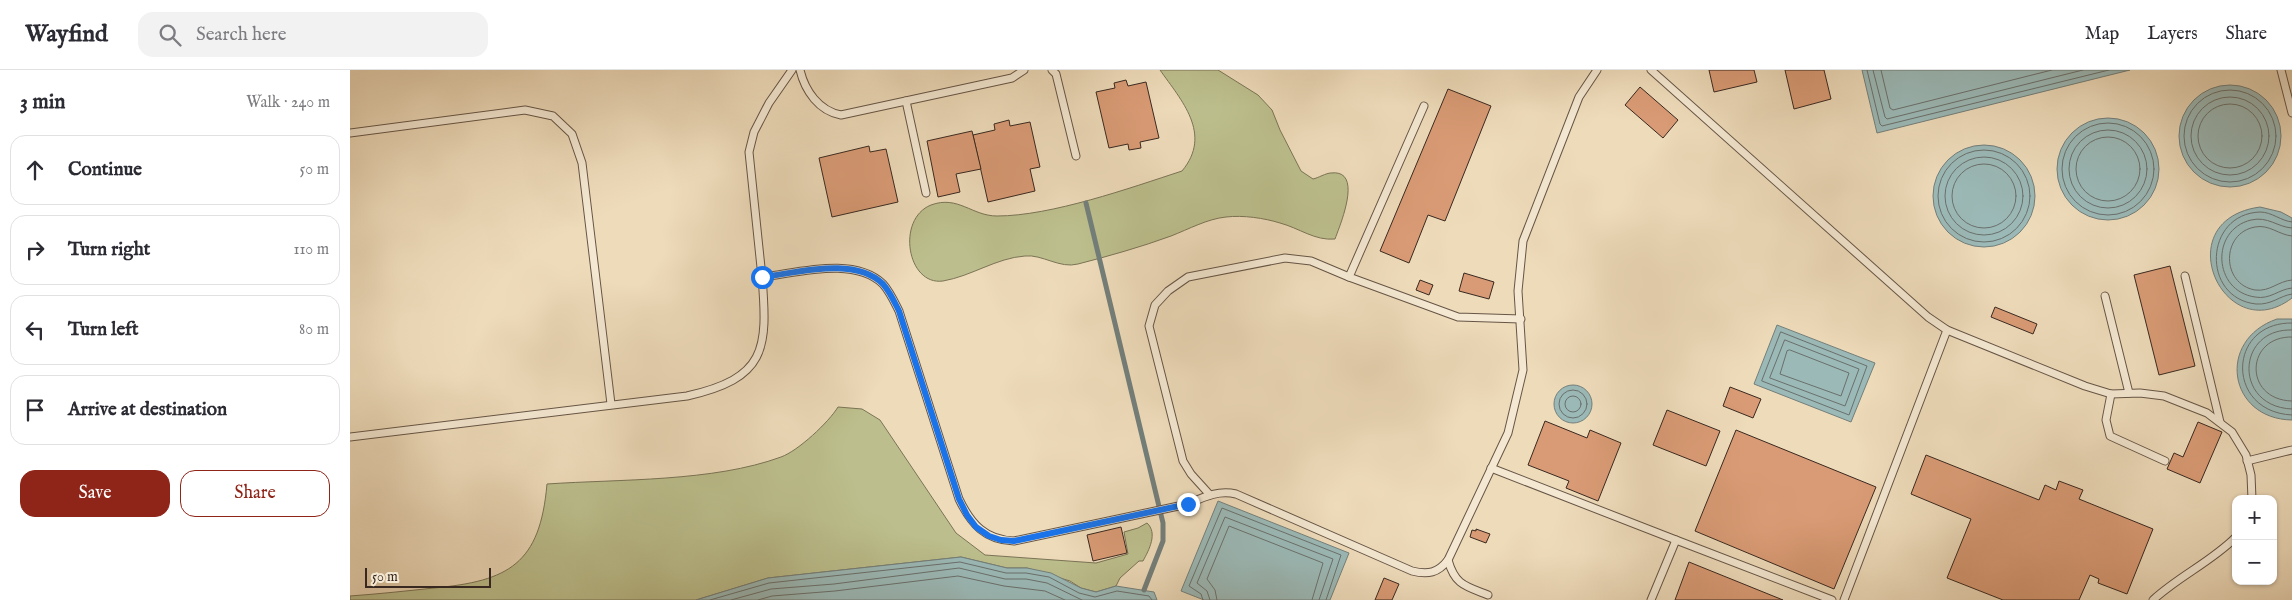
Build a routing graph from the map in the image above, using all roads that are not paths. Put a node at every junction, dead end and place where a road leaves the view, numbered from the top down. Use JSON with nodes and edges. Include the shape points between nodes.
{"nodes":[{"id":1,"x":792,"y":70,"type":"edge"},
{"id":2,"x":800,"y":70,"type":"edge"},
{"id":3,"x":1024,"y":70,"type":"edge"},
{"id":4,"x":1052,"y":70,"type":"edge"},
{"id":5,"x":1597,"y":70,"type":"edge"},
{"id":6,"x":1651,"y":70,"type":"edge"},
{"id":7,"x":2281,"y":70,"type":"edge"},
{"id":8,"x":906,"y":101,"type":"junction"},
{"id":9,"x":1424,"y":106,"type":"dead end"},
{"id":10,"x":2292,"y":113,"type":"edge"},
{"id":11,"x":350,"y":133,"type":"edge"},
{"id":12,"x":1076,"y":156,"type":"dead end"},
{"id":13,"x":926,"y":193,"type":"dead end"},
{"id":14,"x":2185,"y":276,"type":"dead end"},
{"id":15,"x":762,"y":277,"type":"junction"},
{"id":16,"x":1349,"y":277,"type":"junction"},
{"id":17,"x":2106,"y":296,"type":"dead end"},
{"id":18,"x":1521,"y":319,"type":"junction"},
{"id":19,"x":1947,"y":330,"type":"junction"},
{"id":20,"x":2129,"y":393,"type":"junction"},
{"id":21,"x":2111,"y":394,"type":"junction"},
{"id":22,"x":611,"y":404,"type":"junction"},
{"id":23,"x":2220,"y":422,"type":"junction"},
{"id":24,"x":350,"y":437,"type":"edge"},
{"id":25,"x":2292,"y":450,"type":"edge"},
{"id":26,"x":2165,"y":461,"type":"dead end"},
{"id":27,"x":2247,"y":461,"type":"junction"},
{"id":28,"x":1491,"y":468,"type":"junction"},
{"id":29,"x":1210,"y":494,"type":"junction"},
{"id":30,"x":2251,"y":495,"type":"edge"},
{"id":31,"x":1676,"y":540,"type":"junction"},
{"id":32,"x":2233,"y":540,"type":"edge"},
{"id":33,"x":1448,"y":560,"type":"junction"},
{"id":34,"x":1488,"y":595,"type":"dead end"},
{"id":35,"x":1651,"y":600,"type":"edge"},
{"id":36,"x":1832,"y":600,"type":"edge"},
{"id":37,"x":1844,"y":600,"type":"edge"},
{"id":38,"x":2153,"y":600,"type":"edge"}],
"edges":[{"from":1,"to":15,"type":"lane","via":[[769,103],[748,152]]},
{"from":2,"to":8,"type":"lane","via":[[812,95],[829,113],[841,115]]},
{"from":3,"to":8,"type":"lane","via":[[1012,78]]},
{"from":4,"to":12,"type":"lane","via":[[1056,74]]},
{"from":5,"to":18,"type":"lane","via":[[1579,97],[1523,241],[1518,291]]},
{"from":6,"to":19,"type":"lane","via":[[1928,317]]},
{"from":7,"to":10,"type":"lane"},
{"from":8,"to":13,"type":"lane"},
{"from":9,"to":16,"type":"lane"},
{"from":11,"to":22,"type":"lane","via":[[525,110],[553,116],[572,134],[582,163]]},
{"from":14,"to":23,"type":"lane"},
{"from":15,"to":22,"type":"lane","via":[[764,339],[756,358],[739,376],[721,387],[687,396]]},
{"from":15,"to":29,"type":"lane","via":[[843,267],[869,274],[882,283],[899,311],[959,499],[976,527],[989,536],[1014,541],[1188,504]]},
{"from":16,"to":18,"type":"lane","via":[[1458,317]]},
{"from":16,"to":29,"type":"lane","via":[[1311,261],[1285,258],[1188,278],[1155,304],[1149,326],[1183,461]]},
{"from":17,"to":20,"type":"lane"},
{"from":18,"to":28,"type":"lane","via":[[1523,370],[1508,433]]},
{"from":19,"to":21,"type":"lane"},
{"from":19,"to":37,"type":"lane"},
{"from":20,"to":21,"type":"lane"},
{"from":20,"to":23,"type":"lane","via":[[2164,396],[2207,413]]},
{"from":21,"to":26,"type":"lane","via":[[2106,420],[2110,436]]},
{"from":22,"to":24,"type":"lane"},
{"from":23,"to":27,"type":"lane","via":[[2232,432]]},
{"from":25,"to":27,"type":"lane"},
{"from":27,"to":30,"type":"lane"},
{"from":28,"to":31,"type":"lane"},
{"from":28,"to":33,"type":"lane"},
{"from":29,"to":33,"type":"lane","via":[[1236,494],[1412,571],[1436,572]]},
{"from":31,"to":35,"type":"lane"},
{"from":31,"to":36,"type":"lane"},
{"from":32,"to":38,"type":"lane"},
{"from":33,"to":34,"type":"lane","via":[[1455,578],[1463,586]]}]}
